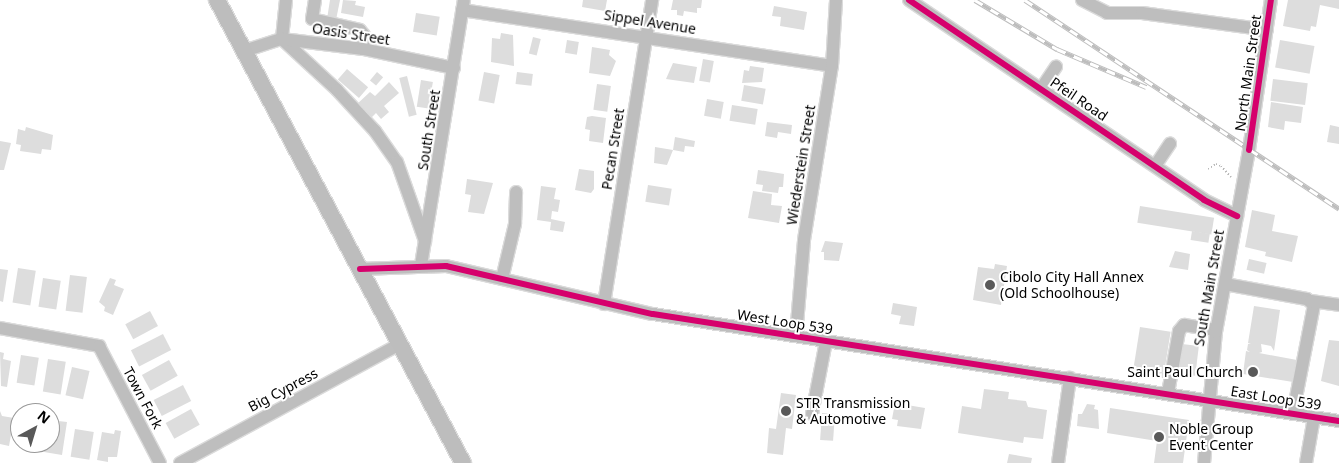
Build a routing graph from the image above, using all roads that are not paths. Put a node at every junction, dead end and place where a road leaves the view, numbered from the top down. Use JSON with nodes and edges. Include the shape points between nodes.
{"nodes":[{"id":1,"x":217,"y":0,"type":"edge"},
{"id":2,"x":286,"y":0,"type":"edge"},
{"id":3,"x":315,"y":0,"type":"edge"},
{"id":4,"x":652,"y":0,"type":"edge"},
{"id":5,"x":836,"y":0,"type":"edge"},
{"id":6,"x":909,"y":0,"type":"edge"},
{"id":7,"x":1082,"y":0,"type":"edge"},
{"id":8,"x":1272,"y":0,"type":"edge"},
{"id":9,"x":463,"y":5,"type":"edge"},
{"id":10,"x":1121,"y":6,"type":"edge"},
{"id":11,"x":1267,"y":30,"type":"junction"},
{"id":12,"x":647,"y":36,"type":"junction"},
{"id":13,"x":282,"y":39,"type":"junction"},
{"id":14,"x":363,"y":49,"type":"junction"},
{"id":15,"x":244,"y":51,"type":"junction"},
{"id":16,"x":832,"y":66,"type":"junction"},
{"id":17,"x":1056,"y":67,"type":"dead end"},
{"id":18,"x":454,"y":68,"type":"junction"},
{"id":19,"x":1041,"y":88,"type":"junction"},
{"id":20,"x":1170,"y":144,"type":"dead end"},
{"id":21,"x":1249,"y":150,"type":"joint"},
{"id":22,"x":1155,"y":166,"type":"junction"},
{"id":23,"x":516,"y":192,"type":"dead end"},
{"id":24,"x":1237,"y":216,"type":"junction"},
{"id":25,"x":425,"y":241,"type":"junction"},
{"id":26,"x":421,"y":265,"type":"junction"},
{"id":27,"x":360,"y":269,"type":"junction"},
{"id":28,"x":502,"y":279,"type":"junction"},
{"id":29,"x":1224,"y":284,"type":"junction"},
{"id":30,"x":1311,"y":301,"type":"junction"},
{"id":31,"x":604,"y":304,"type":"junction"},
{"id":32,"x":1339,"y":306,"type":"edge"},
{"id":33,"x":0,"y":328,"type":"edge"},
{"id":34,"x":1216,"y":330,"type":"junction"},
{"id":35,"x":796,"y":336,"type":"junction"},
{"id":36,"x":826,"y":341,"type":"junction"},
{"id":37,"x":400,"y":344,"type":"junction"},
{"id":38,"x":1070,"y":378,"type":"junction"},
{"id":39,"x":1168,"y":393,"type":"junction"},
{"id":40,"x":1209,"y":400,"type":"junction"},
{"id":41,"x":1293,"y":413,"type":"junction"},
{"id":42,"x":812,"y":414,"type":"dead end"},
{"id":43,"x":1314,"y":417,"type":"junction"},
{"id":44,"x":1339,"y":421,"type":"edge"},
{"id":45,"x":160,"y":463,"type":"edge"},
{"id":46,"x":180,"y":463,"type":"edge"},
{"id":47,"x":463,"y":463,"type":"edge"},
{"id":48,"x":1058,"y":463,"type":"edge"},
{"id":49,"x":1204,"y":463,"type":"edge"},
{"id":50,"x":1306,"y":463,"type":"edge"}],
"edges":[{"from":1,"to":15,"type":"main road"},
{"from":2,"to":13,"type":"street"},
{"from":3,"to":14,"type":"street","via":[[312,18],[360,30],[364,34]]},
{"from":4,"to":12,"type":"street","name":"Pecan Street"},
{"from":5,"to":16,"type":"street","name":"Wiederstein Street"},
{"from":6,"to":19,"type":"street","name":"Pfeil Road"},
{"from":7,"to":10,"type":"street","via":[[1107,14]]},
{"from":8,"to":11,"type":"street","name":"North Main Street"},
{"from":9,"to":12,"type":"street","name":"Sippel Avenue"},
{"from":9,"to":18,"type":"street","name":"South Street"},
{"from":10,"to":11,"type":"street"},
{"from":11,"to":21,"type":"street","name":"North Main Street"},
{"from":12,"to":16,"type":"street","name":"Sippel Avenue"},
{"from":12,"to":31,"type":"street","name":"Pecan Street"},
{"from":13,"to":14,"type":"street","name":"Oasis Street"},
{"from":13,"to":15,"type":"street","name":"Oasis Street"},
{"from":13,"to":25,"type":"street","via":[[337,90],[375,131],[397,162]]},
{"from":14,"to":18,"type":"street","name":"Oasis Street"},
{"from":15,"to":27,"type":"main road"},
{"from":16,"to":35,"type":"street","name":"Wiederstein Street","via":[[804,240]]},
{"from":17,"to":19,"type":"street"},
{"from":18,"to":25,"type":"street","name":"South Street"},
{"from":19,"to":22,"type":"street","name":"Pfeil Road"},
{"from":20,"to":22,"type":"street"},
{"from":21,"to":24,"type":"street","name":"South Main Street"},
{"from":22,"to":24,"type":"street","name":"Pfeil Road","via":[[1204,200]]},
{"from":23,"to":28,"type":"street","via":[[515,224]]},
{"from":24,"to":29,"type":"street","name":"South Main Street"},
{"from":25,"to":26,"type":"street","name":"South Street"},
{"from":26,"to":27,"type":"street","name":"West Loop 539"},
{"from":26,"to":28,"type":"street","name":"West Loop 539","via":[[446,266]]},
{"from":27,"to":37,"type":"main road"},
{"from":28,"to":31,"type":"street","name":"West Loop 539"},
{"from":29,"to":30,"type":"street"},
{"from":29,"to":34,"type":"street","name":"South Main Street"},
{"from":30,"to":32,"type":"street"},
{"from":30,"to":41,"type":"street","via":[[1315,311]]},
{"from":31,"to":35,"type":"street","name":"West Loop 539"},
{"from":33,"to":45,"type":"street","name":"Town Fork","via":[[99,346]]},
{"from":34,"to":39,"type":"street","via":[[1184,325]]},
{"from":34,"to":40,"type":"street","name":"South Main Street"},
{"from":35,"to":36,"type":"street","name":"West Loop 539"},
{"from":36,"to":38,"type":"street","name":"West Loop 539"},
{"from":36,"to":42,"type":"street"},
{"from":37,"to":46,"type":"street","name":"Big Cypress"},
{"from":37,"to":47,"type":"main road"},
{"from":38,"to":39,"type":"street","name":"West Loop 539"},
{"from":38,"to":48,"type":"street"},
{"from":39,"to":40,"type":"street","name":"West Loop 539"},
{"from":40,"to":41,"type":"street","name":"East Loop 539"},
{"from":40,"to":49,"type":"street","name":"South Main Street"},
{"from":41,"to":43,"type":"street","name":"East Loop 539"},
{"from":43,"to":44,"type":"street","name":"East Loop 539"},
{"from":43,"to":50,"type":"street"}]}
